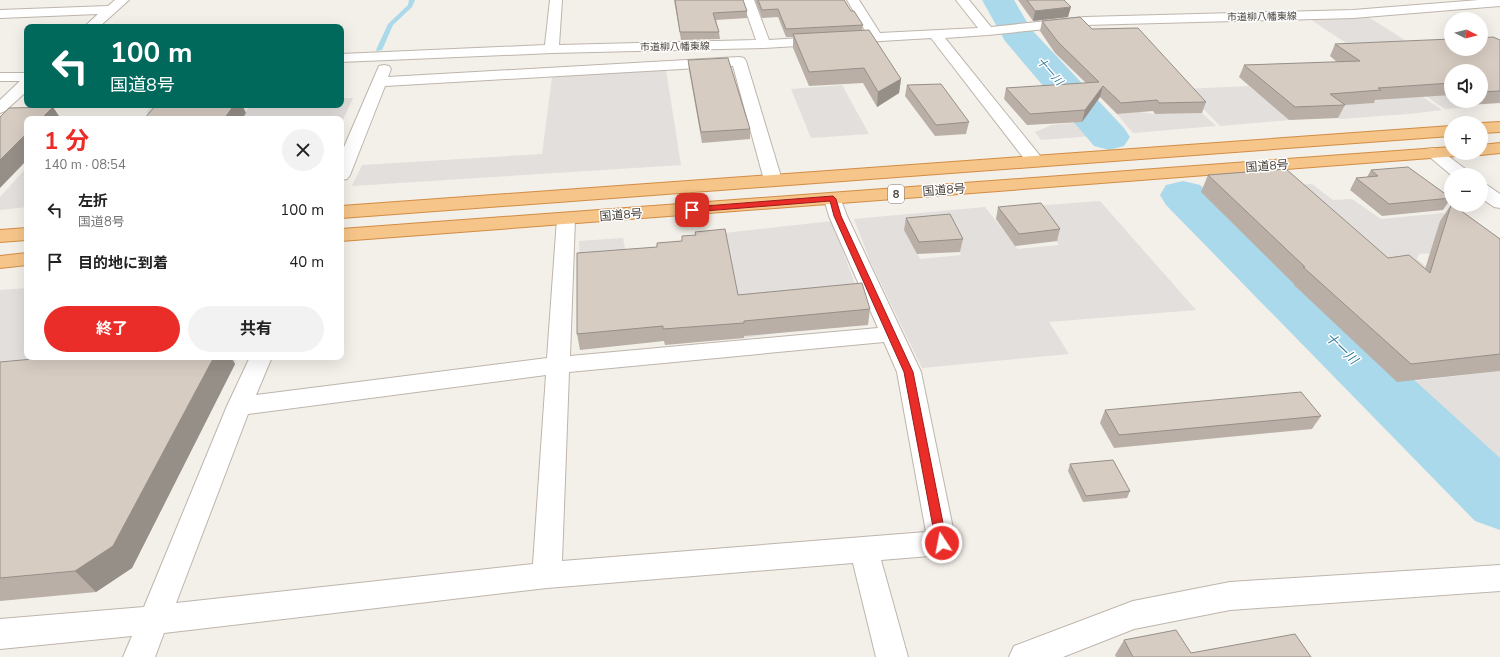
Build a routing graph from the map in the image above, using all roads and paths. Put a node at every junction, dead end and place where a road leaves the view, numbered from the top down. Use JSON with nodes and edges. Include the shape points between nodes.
{"nodes":[{"id":1,"x":123,"y":0,"type":"edge"},
{"id":2,"x":556,"y":0,"type":"edge"},
{"id":3,"x":748,"y":0,"type":"edge"},
{"id":4,"x":853,"y":0,"type":"edge"},
{"id":5,"x":962,"y":0,"type":"edge"},
{"id":6,"x":1500,"y":2,"type":"edge"},
{"id":7,"x":110,"y":10,"type":"junction"},
{"id":8,"x":0,"y":14,"type":"edge"},
{"id":9,"x":94,"y":24,"type":"edge"},
{"id":10,"x":988,"y":31,"type":"junction"},
{"id":11,"x":935,"y":34,"type":"junction"},
{"id":12,"x":876,"y":37,"type":"junction"},
{"id":13,"x":764,"y":44,"type":"junction"},
{"id":14,"x":552,"y":49,"type":"junction"},
{"id":15,"x":388,"y":57,"type":"junction"},
{"id":16,"x":344,"y":58,"type":"edge"},
{"id":17,"x":0,"y":77,"type":"edge"},
{"id":18,"x":24,"y":77,"type":"edge"},
{"id":19,"x":379,"y":82,"type":"junction"},
{"id":20,"x":24,"y":86,"type":"edge"},
{"id":21,"x":0,"y":108,"type":"edge"},
{"id":22,"x":1500,"y":127,"type":"edge"},
{"id":23,"x":1488,"y":128,"type":"edge"},
{"id":24,"x":1444,"y":132,"type":"edge"},
{"id":25,"x":1500,"y":148,"type":"edge"},
{"id":26,"x":1488,"y":149,"type":"edge"},
{"id":27,"x":1444,"y":152,"type":"edge"},
{"id":28,"x":1433,"y":153,"type":"junction"},
{"id":29,"x":1035,"y":161,"type":"junction"},
{"id":30,"x":344,"y":168,"type":"edge"},
{"id":31,"x":1453,"y":168,"type":"edge"},
{"id":32,"x":773,"y":180,"type":"junction"},
{"id":33,"x":1488,"y":194,"type":"edge"},
{"id":34,"x":833,"y":199,"type":"junction"},
{"id":35,"x":1500,"y":202,"type":"edge"},
{"id":36,"x":344,"y":212,"type":"edge"},
{"id":37,"x":566,"y":219,"type":"junction"},
{"id":38,"x":24,"y":234,"type":"edge"},
{"id":39,"x":344,"y":235,"type":"edge"},
{"id":40,"x":0,"y":236,"type":"edge"},
{"id":41,"x":24,"y":259,"type":"edge"},
{"id":42,"x":0,"y":262,"type":"edge"},
{"id":43,"x":890,"y":334,"type":"junction"},
{"id":44,"x":260,"y":360,"type":"edge"},
{"id":45,"x":559,"y":365,"type":"junction"},
{"id":46,"x":239,"y":406,"type":"junction"},
{"id":47,"x":864,"y":549,"type":"junction"},
{"id":48,"x":547,"y":575,"type":"junction"},
{"id":49,"x":1500,"y":578,"type":"edge"},
{"id":50,"x":154,"y":620,"type":"junction"},
{"id":51,"x":0,"y":634,"type":"edge"},
{"id":52,"x":139,"y":657,"type":"edge"},
{"id":53,"x":892,"y":657,"type":"edge"},
{"id":54,"x":1025,"y":657,"type":"edge"}],
"edges":[{"from":1,"to":7,"type":"street"},
{"from":2,"to":14,"type":"street"},
{"from":3,"to":13,"type":"street"},
{"from":4,"to":12,"type":"street"},
{"from":5,"to":10,"type":"street"},
{"from":6,"to":10,"type":"street","name":"市道柳八幡東線","via":[[1353,14],[1125,19]]},
{"from":7,"to":8,"type":"street"},
{"from":7,"to":9,"type":"street"},
{"from":10,"to":11,"type":"street","name":"市道柳八幡東線"},
{"from":11,"to":12,"type":"street","name":"市道柳八幡東線"},
{"from":11,"to":29,"type":"street"},
{"from":12,"to":13,"type":"street","name":"市道柳八幡東線"},
{"from":13,"to":14,"type":"street","name":"市道柳八幡東線"},
{"from":14,"to":15,"type":"street","name":"市道柳八幡東線"},
{"from":15,"to":16,"type":"street","name":"市道柳八幡東線"},
{"from":15,"to":19,"type":"street"},
{"from":17,"to":18,"type":"street"},
{"from":19,"to":30,"type":"street"},
{"from":19,"to":32,"type":"street","via":[[740,61]]},
{"from":20,"to":21,"type":"street"},
{"from":22,"to":23,"type":"highway"},
{"from":24,"to":29,"type":"highway","name":"国道8号","number":"8"},
{"from":25,"to":26,"type":"highway"},
{"from":27,"to":28,"type":"highway","name":"国道8号","number":"8"},
{"from":28,"to":31,"type":"street"},
{"from":28,"to":34,"type":"highway","name":"国道8号","number":"8"},
{"from":29,"to":32,"type":"highway","name":"国道8号","number":"8"},
{"from":32,"to":36,"type":"highway","name":"国道8号","number":"8"},
{"from":33,"to":35,"type":"street"},
{"from":34,"to":37,"type":"highway","name":"国道8号","number":"8"},
{"from":34,"to":43,"type":"street","via":[[838,216]]},
{"from":37,"to":39,"type":"highway","name":"国道8号","number":"8"},
{"from":37,"to":45,"type":"street"},
{"from":38,"to":40,"type":"highway"},
{"from":41,"to":42,"type":"highway"},
{"from":43,"to":45,"type":"street"},
{"from":43,"to":47,"type":"street","via":[[909,372],[942,543]]},
{"from":44,"to":46,"type":"street"},
{"from":45,"to":46,"type":"street"},
{"from":45,"to":48,"type":"street"},
{"from":46,"to":50,"type":"street"},
{"from":47,"to":48,"type":"street"},
{"from":47,"to":53,"type":"street"},
{"from":48,"to":50,"type":"street"},
{"from":49,"to":54,"type":"street","via":[[1230,596],[1133,615]]},
{"from":50,"to":51,"type":"street"},
{"from":50,"to":52,"type":"street"}]}
